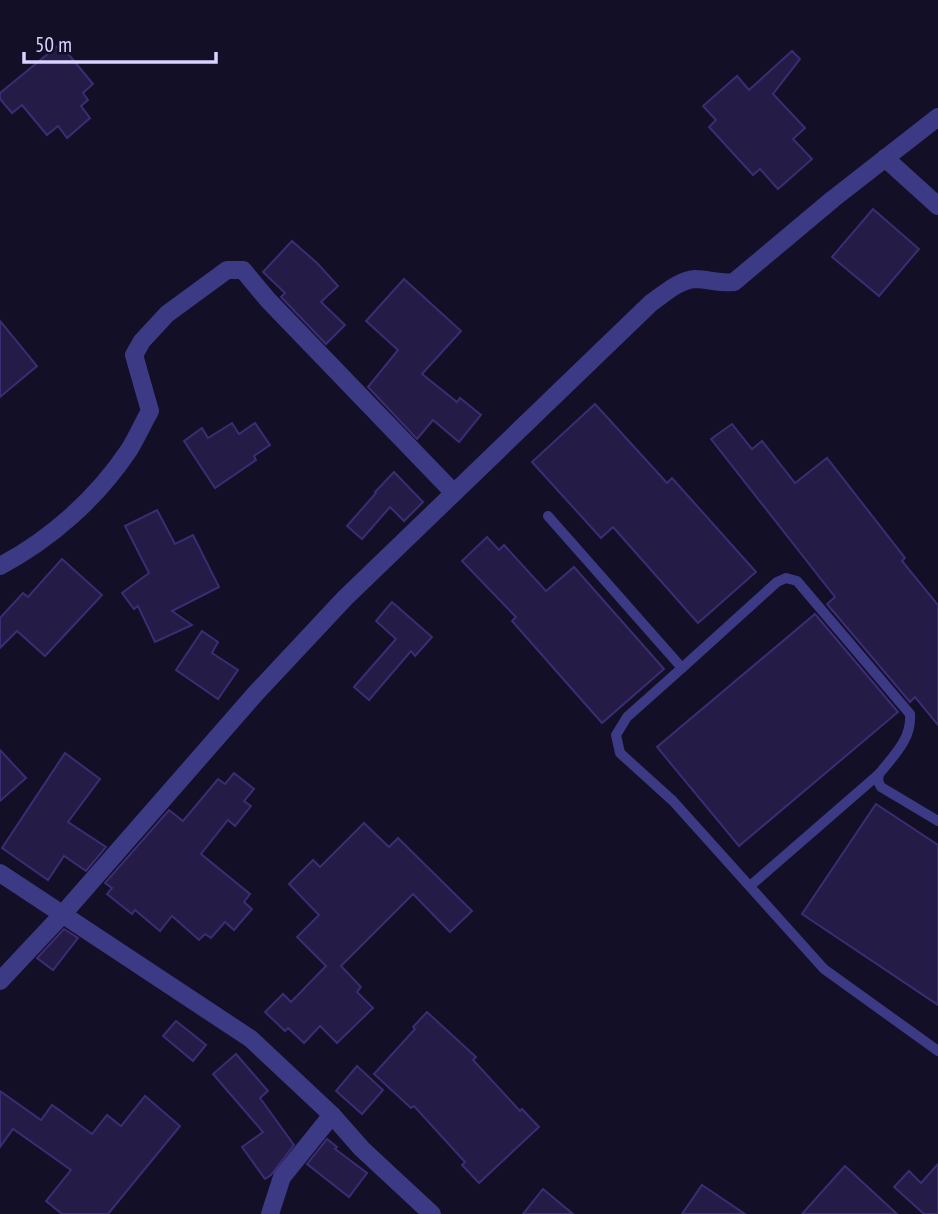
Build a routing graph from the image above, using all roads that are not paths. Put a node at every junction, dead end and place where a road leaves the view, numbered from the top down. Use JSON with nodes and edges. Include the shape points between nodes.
{"nodes":[{"id":1,"x":938,"y":117,"type":"edge"},
{"id":2,"x":885,"y":158,"type":"junction"},
{"id":3,"x":938,"y":206,"type":"edge"},
{"id":4,"x":454,"y":492,"type":"junction"},
{"id":5,"x":548,"y":516,"type":"dead end"},
{"id":6,"x":0,"y":566,"type":"edge"},
{"id":7,"x":682,"y":668,"type":"junction"},
{"id":8,"x":879,"y":774,"type":"junction"},
{"id":9,"x":938,"y":821,"type":"edge"},
{"id":10,"x":0,"y":873,"type":"edge"},
{"id":11,"x":750,"y":887,"type":"junction"},
{"id":12,"x":62,"y":915,"type":"junction"},
{"id":13,"x":0,"y":981,"type":"edge"},
{"id":14,"x":938,"y":1051,"type":"edge"},
{"id":15,"x":332,"y":1115,"type":"junction"},
{"id":16,"x":270,"y":1214,"type":"edge"},
{"id":17,"x":432,"y":1214,"type":"edge"}],
"edges":[{"from":1,"to":2,"type":"street"},
{"from":2,"to":3,"type":"street"},
{"from":2,"to":4,"type":"street","via":[[734,282],[687,281],[651,303]]},
{"from":4,"to":6,"type":"street","via":[[243,270],[227,270],[167,314],[142,341],[134,355],[150,411],[106,480],[51,535]]},
{"from":4,"to":12,"type":"street","via":[[265,684]]},
{"from":5,"to":7,"type":"lane"},
{"from":7,"to":8,"type":"lane","via":[[778,582],[786,578],[797,581],[910,714],[907,737]]},
{"from":7,"to":11,"type":"lane","via":[[627,717],[616,735],[620,753],[673,801]]},
{"from":8,"to":9,"type":"lane","via":[[881,787]]},
{"from":8,"to":11,"type":"lane"},
{"from":10,"to":12,"type":"street"},
{"from":11,"to":14,"type":"lane","via":[[824,969]]},
{"from":12,"to":13,"type":"street"},
{"from":12,"to":15,"type":"street","via":[[251,1039]]},
{"from":15,"to":16,"type":"street","via":[[282,1177]]},
{"from":15,"to":17,"type":"street"}]}
